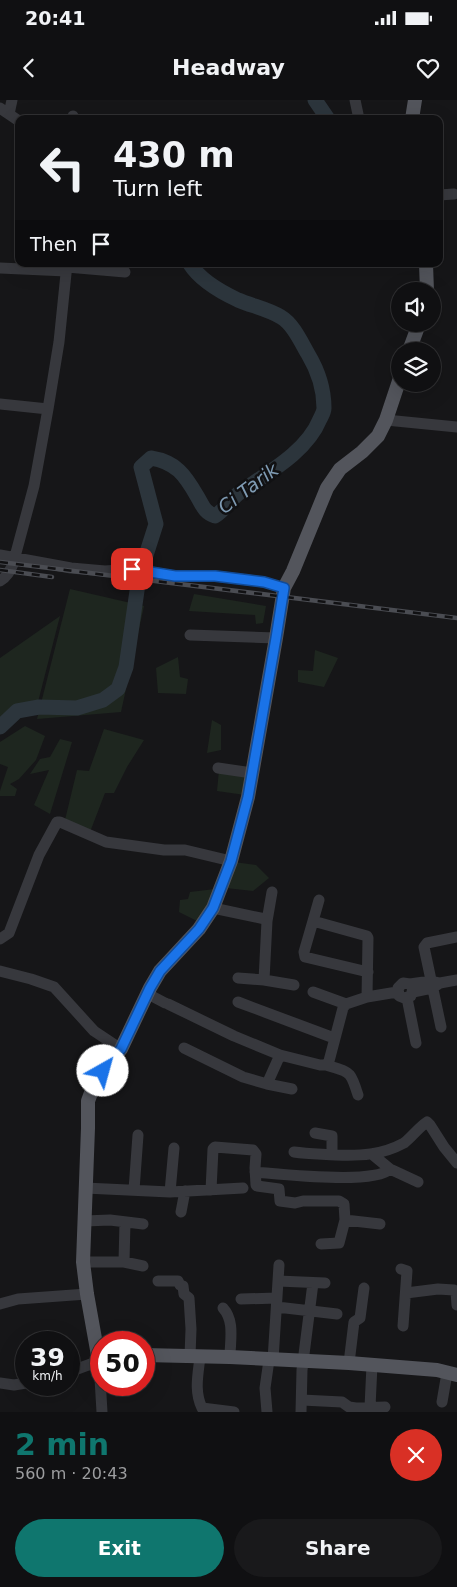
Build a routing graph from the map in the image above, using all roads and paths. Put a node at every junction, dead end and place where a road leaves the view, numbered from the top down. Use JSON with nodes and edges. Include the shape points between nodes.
{"nodes":[{"id":1,"x":12,"y":100,"type":"edge"},
{"id":2,"x":355,"y":100,"type":"edge"},
{"id":3,"x":415,"y":100,"type":"edge"},
{"id":4,"x":4,"y":111,"type":"edge"},
{"id":5,"x":358,"y":115,"type":"edge"},
{"id":6,"x":413,"y":115,"type":"edge"},
{"id":7,"x":15,"y":118,"type":"edge"},
{"id":8,"x":454,"y":194,"type":"dead end"},
{"id":9,"x":443,"y":195,"type":"edge"},
{"id":10,"x":67,"y":267,"type":"edge"},
{"id":11,"x":426,"y":267,"type":"edge"},
{"id":12,"x":0,"y":268,"type":"edge"},
{"id":13,"x":125,"y":272,"type":"dead end"},
{"id":14,"x":427,"y":282,"type":"edge"},
{"id":15,"x":395,"y":392,"type":"edge"},
{"id":16,"x":0,"y":404,"type":"edge"},
{"id":17,"x":48,"y":409,"type":"junction"},
{"id":18,"x":386,"y":420,"type":"junction"},
{"id":19,"x":457,"y":427,"type":"edge"},
{"id":20,"x":0,"y":555,"type":"edge"},
{"id":21,"x":15,"y":557,"type":"junction"},
{"id":22,"x":0,"y":581,"type":"edge"},
{"id":23,"x":284,"y":588,"type":"junction"},
{"id":24,"x":190,"y":635,"type":"dead end"},
{"id":25,"x":276,"y":638,"type":"junction"},
{"id":26,"x":218,"y":768,"type":"dead end"},
{"id":27,"x":252,"y":773,"type":"junction"},
{"id":28,"x":231,"y":861,"type":"junction"},
{"id":29,"x":272,"y":892,"type":"dead end"},
{"id":30,"x":319,"y":900,"type":"dead end"},
{"id":31,"x":213,"y":908,"type":"junction"},
{"id":32,"x":267,"y":921,"type":"junction"},
{"id":33,"x":313,"y":921,"type":"junction"},
{"id":34,"x":457,"y":937,"type":"edge"},
{"id":35,"x":0,"y":939,"type":"edge"},
{"id":36,"x":0,"y":970,"type":"edge"},
{"id":37,"x":368,"y":972,"type":"junction"},
{"id":38,"x":238,"y":978,"type":"dead end"},
{"id":39,"x":264,"y":980,"type":"junction"},
{"id":40,"x":457,"y":980,"type":"edge"},
{"id":41,"x":294,"y":984,"type":"dead end"},
{"id":42,"x":434,"y":984,"type":"junction"},
{"id":43,"x":313,"y":992,"type":"dead end"},
{"id":44,"x":407,"y":992,"type":"junction"},
{"id":45,"x":148,"y":994,"type":"junction"},
{"id":46,"x":367,"y":997,"type":"junction"},
{"id":47,"x":238,"y":1002,"type":"dead end"},
{"id":48,"x":346,"y":1004,"type":"junction"},
{"id":49,"x":441,"y":1027,"type":"dead end"},
{"id":50,"x":334,"y":1038,"type":"junction"},
{"id":51,"x":416,"y":1043,"type":"dead end"},
{"id":52,"x":184,"y":1048,"type":"dead end"},
{"id":53,"x":121,"y":1049,"type":"junction"},
{"id":54,"x":280,"y":1055,"type":"junction"},
{"id":55,"x":326,"y":1065,"type":"junction"},
{"id":56,"x":267,"y":1084,"type":"junction"},
{"id":57,"x":292,"y":1089,"type":"dead end"},
{"id":58,"x":358,"y":1095,"type":"dead end"},
{"id":59,"x":315,"y":1133,"type":"dead end"},
{"id":60,"x":138,"y":1135,"type":"dead end"},
{"id":61,"x":174,"y":1148,"type":"dead end"},
{"id":62,"x":294,"y":1152,"type":"dead end"},
{"id":63,"x":373,"y":1154,"type":"junction"},
{"id":64,"x":332,"y":1155,"type":"junction"},
{"id":65,"x":457,"y":1163,"type":"edge"},
{"id":66,"x":390,"y":1169,"type":"junction"},
{"id":67,"x":256,"y":1172,"type":"junction"},
{"id":68,"x":268,"y":1173,"type":"junction"},
{"id":69,"x":418,"y":1182,"type":"dead end"},
{"id":70,"x":266,"y":1187,"type":"junction"},
{"id":71,"x":85,"y":1188,"type":"junction"},
{"id":72,"x":243,"y":1188,"type":"dead end"},
{"id":73,"x":134,"y":1190,"type":"junction"},
{"id":74,"x":211,"y":1190,"type":"junction"},
{"id":75,"x":170,"y":1192,"type":"junction"},
{"id":76,"x":185,"y":1192,"type":"junction"},
{"id":77,"x":181,"y":1212,"type":"dead end"},
{"id":78,"x":345,"y":1220,"type":"junction"},
{"id":79,"x":85,"y":1221,"type":"junction"},
{"id":80,"x":125,"y":1222,"type":"junction"},
{"id":81,"x":143,"y":1224,"type":"dead end"},
{"id":82,"x":380,"y":1224,"type":"dead end"},
{"id":83,"x":321,"y":1244,"type":"dead end"},
{"id":84,"x":83,"y":1262,"type":"junction"},
{"id":85,"x":124,"y":1262,"type":"junction"},
{"id":86,"x":279,"y":1265,"type":"dead end"},
{"id":87,"x":144,"y":1266,"type":"dead end"},
{"id":88,"x":401,"y":1269,"type":"dead end"},
{"id":89,"x":158,"y":1281,"type":"dead end"},
{"id":90,"x":278,"y":1281,"type":"junction"},
{"id":91,"x":312,"y":1283,"type":"junction"},
{"id":92,"x":325,"y":1283,"type":"dead end"},
{"id":93,"x":364,"y":1288,"type":"dead end"},
{"id":94,"x":406,"y":1293,"type":"junction"},
{"id":95,"x":87,"y":1294,"type":"junction"},
{"id":96,"x":241,"y":1299,"type":"dead end"},
{"id":97,"x":277,"y":1303,"type":"junction"},
{"id":98,"x":0,"y":1304,"type":"edge"},
{"id":99,"x":457,"y":1305,"type":"edge"},
{"id":100,"x":223,"y":1308,"type":"dead end"},
{"id":101,"x":308,"y":1310,"type":"junction"},
{"id":102,"x":337,"y":1314,"type":"dead end"},
{"id":103,"x":403,"y":1326,"type":"dead end"},
{"id":104,"x":93,"y":1331,"type":"edge"},
{"id":105,"x":155,"y":1355,"type":"edge"},
{"id":106,"x":195,"y":1356,"type":"junction"},
{"id":107,"x":230,"y":1357,"type":"junction"},
{"id":108,"x":271,"y":1360,"type":"junction"},
{"id":109,"x":304,"y":1361,"type":"junction"},
{"id":110,"x":348,"y":1364,"type":"junction"},
{"id":111,"x":372,"y":1365,"type":"junction"},
{"id":112,"x":452,"y":1374,"type":"edge"},
{"id":113,"x":0,"y":1383,"type":"edge"},
{"id":114,"x":15,"y":1385,"type":"edge"},
{"id":115,"x":101,"y":1396,"type":"edge"},
{"id":116,"x":442,"y":1402,"type":"dead end"},
{"id":117,"x":302,"y":1406,"type":"edge"},
{"id":118,"x":370,"y":1407,"type":"junction"},
{"id":119,"x":385,"y":1407,"type":"dead end"},
{"id":120,"x":102,"y":1412,"type":"edge"},
{"id":121,"x":234,"y":1412,"type":"edge"},
{"id":122,"x":267,"y":1412,"type":"edge"}],
"edges":[{"from":1,"to":4,"type":"street"},
{"from":2,"to":5,"type":"street"},
{"from":3,"to":6,"type":"main road"},
{"from":4,"to":7,"type":"street"},
{"from":8,"to":9,"type":"street"},
{"from":10,"to":12,"type":"street"},
{"from":10,"to":13,"type":"street"},
{"from":10,"to":17,"type":"street"},
{"from":11,"to":14,"type":"main road"},
{"from":15,"to":18,"type":"main road"},
{"from":16,"to":17,"type":"street"},
{"from":17,"to":21,"type":"street","via":[[34,486]]},
{"from":18,"to":19,"type":"street"},
{"from":18,"to":23,"type":"main road","via":[[378,436],[333,478]]},
{"from":20,"to":21,"type":"street"},
{"from":21,"to":22,"type":"street","via":[[10,571]]},
{"from":21,"to":23,"type":"street","via":[[71,568],[215,576]]},
{"from":23,"to":25,"type":"main road"},
{"from":24,"to":25,"type":"street"},
{"from":25,"to":27,"type":"main road"},
{"from":26,"to":27,"type":"street"},
{"from":27,"to":28,"type":"main road"},
{"from":28,"to":31,"type":"main road"},
{"from":28,"to":35,"type":"street","via":[[185,850],[106,842],[57,822],[39,855],[9,933]]},
{"from":29,"to":32,"type":"street"},
{"from":30,"to":33,"type":"street"},
{"from":31,"to":32,"type":"street"},
{"from":31,"to":45,"type":"main road","via":[[199,929],[160,971]]},
{"from":32,"to":39,"type":"street"},
{"from":33,"to":37,"type":"street","via":[[367,936]]},
{"from":33,"to":37,"type":"street","via":[[305,957]]},
{"from":34,"to":42,"type":"street","via":[[424,944]]},
{"from":36,"to":53,"type":"street","via":[[54,987],[94,1031]]},
{"from":37,"to":46,"type":"street"},
{"from":38,"to":39,"type":"street"},
{"from":39,"to":41,"type":"street"},
{"from":40,"to":42,"type":"street"},
{"from":42,"to":44,"type":"street"},
{"from":42,"to":49,"type":"street"},
{"from":43,"to":48,"type":"street"},
{"from":44,"to":46,"type":"street"},
{"from":44,"to":51,"type":"street"},
{"from":45,"to":53,"type":"main road"},
{"from":45,"to":54,"type":"street"},
{"from":46,"to":48,"type":"street"},
{"from":47,"to":50,"type":"street"},
{"from":48,"to":50,"type":"street"},
{"from":50,"to":55,"type":"street"},
{"from":52,"to":56,"type":"street","via":[[243,1077]]},
{"from":53,"to":71,"type":"main road","via":[[95,1082],[88,1101]]},
{"from":54,"to":55,"type":"street"},
{"from":54,"to":56,"type":"street"},
{"from":55,"to":58,"type":"street","via":[[348,1073]]},
{"from":56,"to":57,"type":"street"},
{"from":59,"to":64,"type":"street","via":[[332,1136]]},
{"from":60,"to":73,"type":"street"},
{"from":61,"to":75,"type":"street"},
{"from":62,"to":64,"type":"street"},
{"from":63,"to":64,"type":"street"},
{"from":63,"to":65,"type":"street","via":[[404,1143],[425,1123],[430,1125]]},
{"from":63,"to":66,"type":"street"},
{"from":66,"to":68,"type":"street","via":[[379,1174],[318,1178]]},
{"from":66,"to":69,"type":"street"},
{"from":67,"to":68,"type":"street"},
{"from":67,"to":70,"type":"street","via":[[256,1185]]},
{"from":67,"to":74,"type":"street","via":[[256,1152],[215,1147]]},
{"from":68,"to":70,"type":"street"},
{"from":70,"to":78,"type":"street","via":[[278,1189],[280,1201],[342,1202]]},
{"from":71,"to":73,"type":"street"},
{"from":71,"to":79,"type":"main road"},
{"from":72,"to":74,"type":"street"},
{"from":73,"to":75,"type":"street"},
{"from":74,"to":76,"type":"street"},
{"from":75,"to":76,"type":"street"},
{"from":76,"to":77,"type":"street"},
{"from":78,"to":82,"type":"street"},
{"from":78,"to":83,"type":"street","via":[[339,1243]]},
{"from":79,"to":80,"type":"street"},
{"from":79,"to":84,"type":"main road"},
{"from":80,"to":81,"type":"street"},
{"from":80,"to":85,"type":"street"},
{"from":84,"to":85,"type":"street"},
{"from":84,"to":95,"type":"main road"},
{"from":85,"to":87,"type":"street"},
{"from":86,"to":90,"type":"street"},
{"from":88,"to":94,"type":"street","via":[[407,1271]]},
{"from":89,"to":106,"type":"street","via":[[178,1281],[189,1298]]},
{"from":90,"to":91,"type":"street"},
{"from":90,"to":97,"type":"street"},
{"from":91,"to":92,"type":"street"},
{"from":91,"to":101,"type":"street"},
{"from":93,"to":110,"type":"street","via":[[360,1318],[354,1322]]},
{"from":94,"to":99,"type":"street","via":[[454,1290]]},
{"from":94,"to":103,"type":"street"},
{"from":95,"to":98,"type":"street"},
{"from":95,"to":104,"type":"main road"},
{"from":96,"to":97,"type":"street"},
{"from":97,"to":101,"type":"street"},
{"from":97,"to":108,"type":"street"},
{"from":100,"to":107,"type":"street","via":[[231,1324]]},
{"from":101,"to":102,"type":"street"},
{"from":101,"to":109,"type":"street"},
{"from":105,"to":106,"type":"main road"},
{"from":106,"to":107,"type":"main road"},
{"from":106,"to":121,"type":"street","via":[[196,1389],[202,1408]]},
{"from":107,"to":108,"type":"main road"},
{"from":108,"to":109,"type":"main road"},
{"from":108,"to":122,"type":"street","via":[[266,1388]]},
{"from":109,"to":110,"type":"main road"},
{"from":109,"to":117,"type":"street"},
{"from":110,"to":111,"type":"main road"},
{"from":111,"to":112,"type":"main road"},
{"from":111,"to":118,"type":"street"},
{"from":112,"to":116,"type":"street"},
{"from":113,"to":114,"type":"street"},
{"from":115,"to":120,"type":"street"},
{"from":117,"to":118,"type":"street","via":[[342,1402],[349,1407]]},
{"from":118,"to":119,"type":"street"}]}
